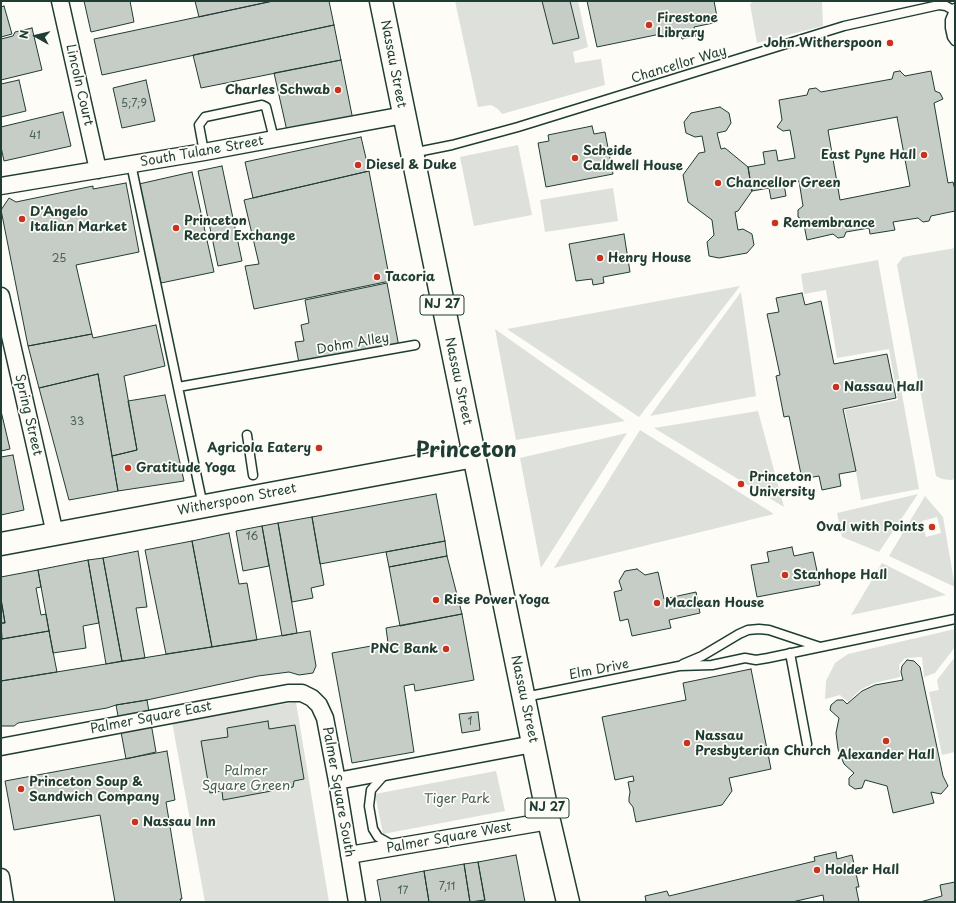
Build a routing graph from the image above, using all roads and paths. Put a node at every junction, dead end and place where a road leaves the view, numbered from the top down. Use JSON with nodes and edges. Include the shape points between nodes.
{"nodes":[{"id":1,"x":60,"y":1,"type":"edge"},
{"id":2,"x":380,"y":1,"type":"edge"},
{"id":3,"x":954,"y":9,"type":"edge"},
{"id":4,"x":955,"y":41,"type":"edge"},
{"id":5,"x":404,"y":115,"type":"junction"},
{"id":6,"x":274,"y":139,"type":"junction"},
{"id":7,"x":204,"y":152,"type":"junction"},
{"id":8,"x":411,"y":154,"type":"junction"},
{"id":9,"x":131,"y":164,"type":"junction"},
{"id":10,"x":98,"y":170,"type":"junction"},
{"id":11,"x":1,"y":186,"type":"edge"},
{"id":12,"x":1,"y":296,"type":"edge"},
{"id":13,"x":415,"y":345,"type":"dead end"},
{"id":14,"x":178,"y":387,"type":"junction"},
{"id":15,"x":247,"y":435,"type":"dead end"},
{"id":16,"x":474,"y":456,"type":"junction"},
{"id":17,"x":253,"y":475,"type":"dead end"},
{"id":18,"x":203,"y":506,"type":"junction"},
{"id":19,"x":55,"y":534,"type":"junction"},
{"id":20,"x":1,"y":544,"type":"edge"},
{"id":21,"x":955,"y":619,"type":"edge"},
{"id":22,"x":820,"y":646,"type":"junction"},
{"id":23,"x":790,"y":653,"type":"junction"},
{"id":24,"x":679,"y":666,"type":"junction"},
{"id":25,"x":302,"y":693,"type":"joint"},
{"id":26,"x":524,"y":697,"type":"junction"},
{"id":27,"x":533,"y":744,"type":"junction"},
{"id":28,"x":807,"y":744,"type":"dead end"},
{"id":29,"x":1,"y":747,"type":"edge"},
{"id":30,"x":386,"y":772,"type":"junction"},
{"id":31,"x":337,"y":781,"type":"junction"},
{"id":32,"x":549,"y":821,"type":"junction"},
{"id":33,"x":397,"y":847,"type":"junction"},
{"id":34,"x":349,"y":855,"type":"junction"},
{"id":35,"x":1,"y":877,"type":"edge"},
{"id":36,"x":5,"y":902,"type":"edge"},
{"id":37,"x":357,"y":902,"type":"edge"},
{"id":38,"x":568,"y":902,"type":"edge"}],
"edges":[{"from":1,"to":10,"type":"street","name":"Lincoln Court"},
{"from":2,"to":5,"type":"main road","name":"Nassau Street","number":"NJ 27"},
{"from":3,"to":4,"type":"lane","via":[[950,28]]},
{"from":3,"to":8,"type":"lane","name":"Chancellor Way","via":[[939,5],[844,26],[518,127]]},
{"from":5,"to":6,"type":"street","name":"South Tulane Street"},
{"from":5,"to":8,"type":"main road","name":"Nassau Street","number":"NJ 27"},
{"from":6,"to":7,"type":"street","name":"South Tulane Street"},
{"from":6,"to":7,"type":"lane","via":[[266,107],[262,105],[205,117],[199,125]]},
{"from":7,"to":9,"type":"street","name":"South Tulane Street"},
{"from":8,"to":16,"type":"main road","name":"Nassau Street","number":"NJ 27"},
{"from":9,"to":10,"type":"street","name":"South Tulane Street"},
{"from":9,"to":14,"type":"lane"},
{"from":10,"to":11,"type":"street","name":"South Tulane Street"},
{"from":12,"to":19,"type":"street","name":"Spring Street"},
{"from":13,"to":14,"type":"lane","name":"Dohm Alley"},
{"from":14,"to":18,"type":"lane"},
{"from":15,"to":17,"type":"lane"},
{"from":16,"to":18,"type":"main road","name":"Witherspoon Street"},
{"from":16,"to":26,"type":"main road","name":"Nassau Street","number":"NJ 27"},
{"from":18,"to":19,"type":"main road","name":"Witherspoon Street"},
{"from":19,"to":20,"type":"main road","name":"Witherspoon Street"},
{"from":21,"to":22,"type":"lane","name":"Elm Drive","via":[[831,646]]},
{"from":22,"to":23,"type":"lane","name":"Elm Drive"},
{"from":22,"to":24,"type":"lane","name":"Elm Drive","via":[[769,630],[748,630]]},
{"from":23,"to":24,"type":"lane","name":"Elm Drive","via":[[756,660],[745,658],[712,665]]},
{"from":23,"to":28,"type":"lane"},
{"from":24,"to":26,"type":"lane","name":"Elm Drive"},
{"from":25,"to":29,"type":"street","name":"Palmer Square East","via":[[288,692]]},
{"from":25,"to":31,"type":"street","name":"Palmer Square South","via":[[319,704],[325,718]]},
{"from":26,"to":27,"type":"main road","name":"Nassau Street","number":"NJ 27"},
{"from":27,"to":30,"type":"street"},
{"from":27,"to":32,"type":"main road","name":"Nassau Street","number":"NJ 27"},
{"from":30,"to":31,"type":"street"},
{"from":30,"to":33,"type":"lane","via":[[372,790],[369,806],[373,829],[378,837]]},
{"from":31,"to":34,"type":"street","name":"Palmer Square South"},
{"from":32,"to":33,"type":"street","name":"Palmer Square West"},
{"from":32,"to":38,"type":"main road","name":"Nassau Street","number":"NJ 27"},
{"from":33,"to":34,"type":"street","name":"Palmer Square West"},
{"from":34,"to":37,"type":"street","name":"Palmer Square South"},
{"from":35,"to":36,"type":"street"}]}
